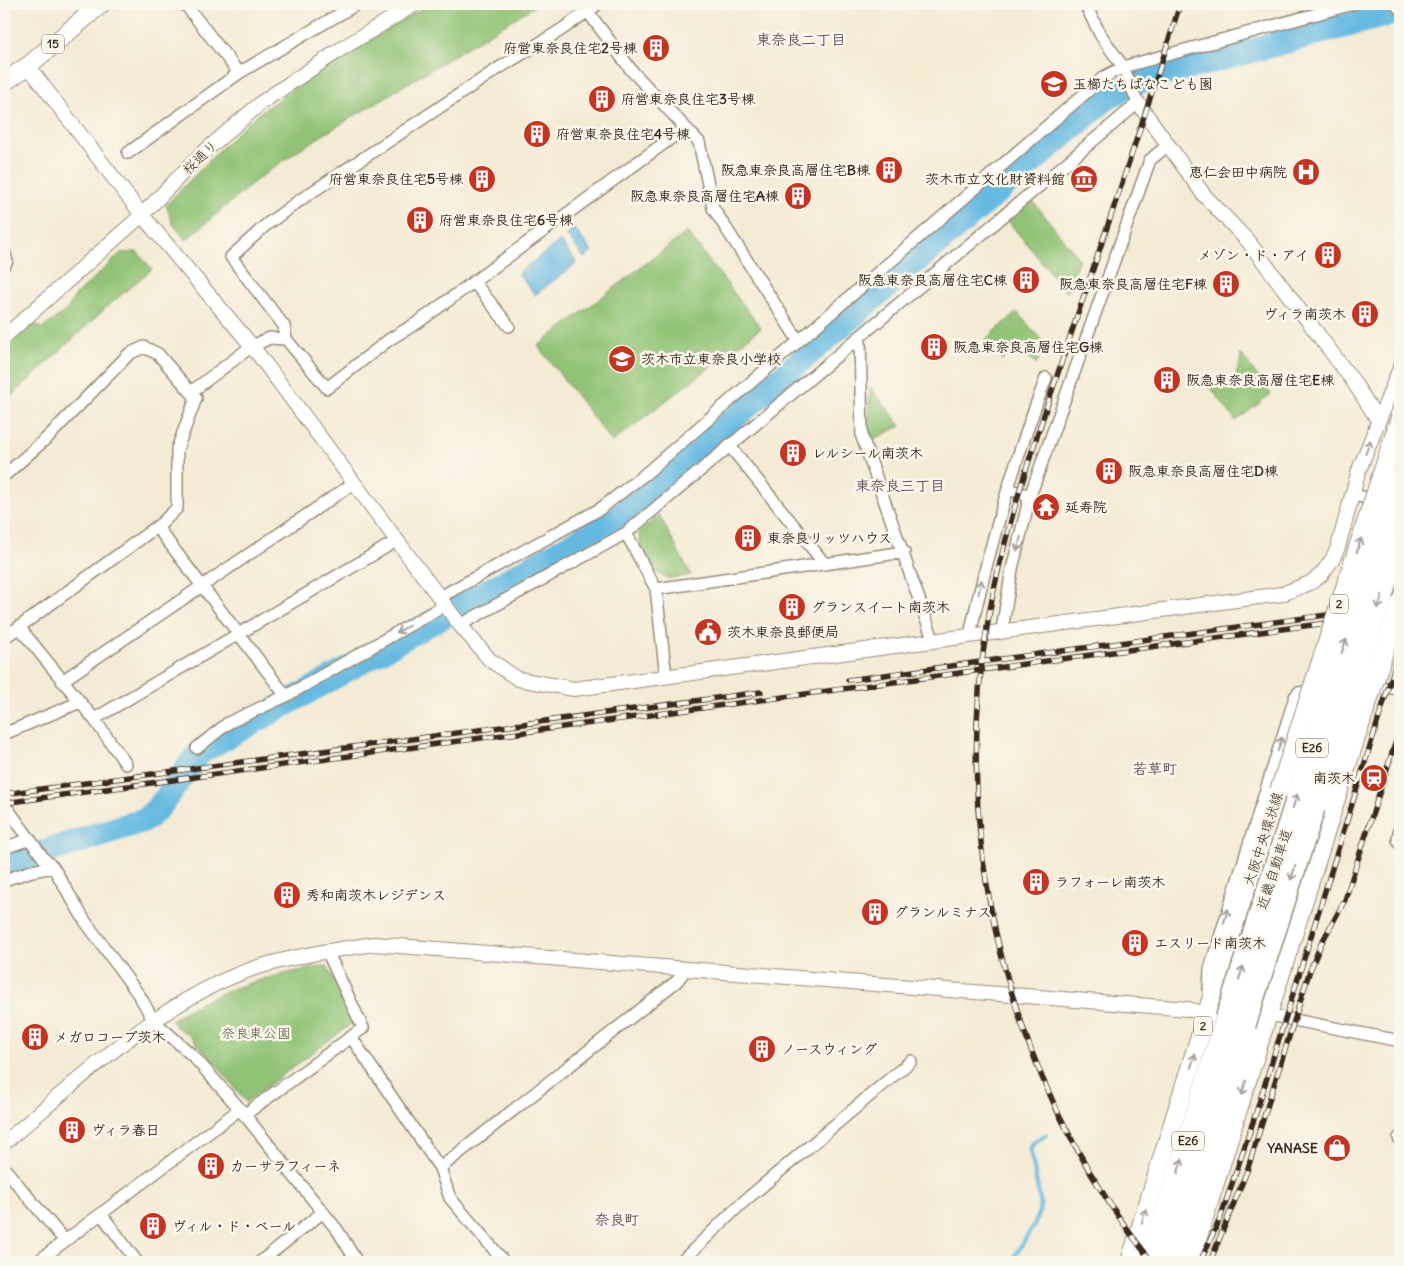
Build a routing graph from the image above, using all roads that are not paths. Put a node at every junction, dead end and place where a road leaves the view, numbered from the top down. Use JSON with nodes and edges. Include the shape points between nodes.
{"nodes":[{"id":1,"x":101,"y":4,"type":"edge"},
{"id":2,"x":185,"y":4,"type":"edge"},
{"id":3,"x":357,"y":4,"type":"edge"},
{"id":4,"x":415,"y":4,"type":"edge"},
{"id":5,"x":598,"y":4,"type":"edge"},
{"id":6,"x":1085,"y":4,"type":"edge"},
{"id":7,"x":1353,"y":4,"type":"edge"},
{"id":8,"x":1396,"y":4,"type":"edge"},
{"id":9,"x":1400,"y":9,"type":"edge"},
{"id":10,"x":588,"y":12,"type":"junction"},
{"id":11,"x":28,"y":66,"type":"junction"},
{"id":12,"x":1124,"y":70,"type":"junction"},
{"id":13,"x":239,"y":73,"type":"junction"},
{"id":14,"x":4,"y":82,"type":"edge"},
{"id":15,"x":1136,"y":99,"type":"junction"},
{"id":16,"x":685,"y":128,"type":"junction"},
{"id":17,"x":1168,"y":145,"type":"junction"},
{"id":18,"x":128,"y":153,"type":"dead end"},
{"id":19,"x":142,"y":215,"type":"junction"},
{"id":20,"x":4,"y":252,"type":"edge"},
{"id":21,"x":4,"y":265,"type":"edge"},
{"id":22,"x":474,"y":282,"type":"junction"},
{"id":23,"x":508,"y":326,"type":"dead end"},
{"id":24,"x":4,"y":337,"type":"edge"},
{"id":25,"x":860,"y":338,"type":"junction"},
{"id":26,"x":286,"y":339,"type":"junction"},
{"id":27,"x":798,"y":340,"type":"junction"},
{"id":28,"x":252,"y":346,"type":"junction"},
{"id":29,"x":1400,"y":368,"type":"edge"},
{"id":30,"x":1046,"y":378,"type":"dead end"},
{"id":31,"x":191,"y":392,"type":"junction"},
{"id":32,"x":1400,"y":418,"type":"edge"},
{"id":33,"x":1378,"y":420,"type":"junction"},
{"id":34,"x":729,"y":445,"type":"junction"},
{"id":35,"x":4,"y":476,"type":"edge"},
{"id":36,"x":1400,"y":476,"type":"edge"},
{"id":37,"x":354,"y":483,"type":"junction"},
{"id":38,"x":1008,"y":489,"type":"junction"},
{"id":39,"x":1352,"y":494,"type":"junction"},
{"id":40,"x":1030,"y":496,"type":"junction"},
{"id":41,"x":1400,"y":508,"type":"edge"},
{"id":42,"x":157,"y":527,"type":"junction"},
{"id":43,"x":626,"y":532,"type":"junction"},
{"id":44,"x":1400,"y":539,"type":"edge"},
{"id":45,"x":398,"y":540,"type":"junction"},
{"id":46,"x":904,"y":552,"type":"junction"},
{"id":47,"x":824,"y":563,"type":"junction"},
{"id":48,"x":202,"y":586,"type":"junction"},
{"id":49,"x":656,"y":589,"type":"junction"},
{"id":50,"x":443,"y":601,"type":"junction"},
{"id":51,"x":1400,"y":603,"type":"edge"},
{"id":52,"x":459,"y":624,"type":"junction"},
{"id":53,"x":19,"y":628,"type":"junction"},
{"id":54,"x":1002,"y":630,"type":"junction"},
{"id":55,"x":239,"y":634,"type":"junction"},
{"id":56,"x":970,"y":634,"type":"junction"},
{"id":57,"x":4,"y":638,"type":"edge"},
{"id":58,"x":933,"y":639,"type":"junction"},
{"id":59,"x":666,"y":677,"type":"junction"},
{"id":60,"x":62,"y":681,"type":"junction"},
{"id":61,"x":1378,"y":687,"type":"junction"},
{"id":62,"x":1400,"y":688,"type":"edge"},
{"id":63,"x":286,"y":696,"type":"junction"},
{"id":64,"x":80,"y":702,"type":"junction"},
{"id":65,"x":94,"y":719,"type":"junction"},
{"id":66,"x":4,"y":734,"type":"edge"},
{"id":67,"x":198,"y":748,"type":"dead end"},
{"id":68,"x":126,"y":764,"type":"dead end"},
{"id":69,"x":4,"y":804,"type":"edge"},
{"id":70,"x":1400,"y":826,"type":"edge"},
{"id":71,"x":30,"y":839,"type":"junction"},
{"id":72,"x":1400,"y":844,"type":"edge"},
{"id":73,"x":4,"y":848,"type":"edge"},
{"id":74,"x":49,"y":864,"type":"junction"},
{"id":75,"x":4,"y":880,"type":"edge"},
{"id":76,"x":327,"y":951,"type":"junction"},
{"id":77,"x":686,"y":969,"type":"junction"},
{"id":78,"x":1207,"y":1014,"type":"junction"},
{"id":79,"x":1274,"y":1016,"type":"junction"},
{"id":80,"x":153,"y":1020,"type":"junction"},
{"id":81,"x":351,"y":1037,"type":"junction"},
{"id":82,"x":1400,"y":1041,"type":"edge"},
{"id":83,"x":911,"y":1061,"type":"dead end"},
{"id":84,"x":1251,"y":1063,"type":"junction"},
{"id":85,"x":242,"y":1112,"type":"junction"},
{"id":86,"x":4,"y":1143,"type":"edge"},
{"id":87,"x":4,"y":1168,"type":"edge"},
{"id":88,"x":440,"y":1168,"type":"junction"},
{"id":89,"x":322,"y":1212,"type":"junction"},
{"id":90,"x":102,"y":1215,"type":"junction"},
{"id":91,"x":64,"y":1240,"type":"junction"},
{"id":92,"x":1196,"y":1244,"type":"junction"},
{"id":93,"x":38,"y":1262,"type":"edge"},
{"id":94,"x":137,"y":1262,"type":"edge"},
{"id":95,"x":260,"y":1262,"type":"edge"},
{"id":96,"x":357,"y":1262,"type":"edge"},
{"id":97,"x":498,"y":1262,"type":"edge"},
{"id":98,"x":681,"y":1262,"type":"edge"},
{"id":99,"x":1130,"y":1262,"type":"edge"},
{"id":100,"x":1150,"y":1262,"type":"edge"},
{"id":101,"x":1171,"y":1262,"type":"edge"},
{"id":102,"x":1180,"y":1262,"type":"edge"},
{"id":103,"x":1190,"y":1262,"type":"edge"}],
"edges":[{"from":1,"to":11,"type":"main road","number":"15"},
{"from":2,"to":13,"type":"street"},
{"from":3,"to":13,"type":"street"},
{"from":4,"to":19,"type":"street","name":"桜通り","via":[[341,48],[262,102],[199,156]]},
{"from":5,"to":10,"type":"street"},
{"from":6,"to":12,"type":"street"},
{"from":7,"to":12,"type":"street"},
{"from":8,"to":9,"type":"street"},
{"from":10,"to":16,"type":"street","via":[[632,71]]},
{"from":10,"to":26,"type":"street","via":[[303,198],[266,225],[231,257],[284,326]]},
{"from":11,"to":14,"type":"main road","number":"15"},
{"from":11,"to":19,"type":"street"},
{"from":12,"to":15,"type":"street"},
{"from":12,"to":27,"type":"street","via":[[1104,77]]},
{"from":13,"to":18,"type":"street"},
{"from":15,"to":17,"type":"street"},
{"from":15,"to":25,"type":"street"},
{"from":16,"to":22,"type":"street"},
{"from":16,"to":27,"type":"street","via":[[699,142],[713,208]]},
{"from":17,"to":33,"type":"street","via":[[1204,195],[1248,241],[1353,381]]},
{"from":17,"to":40,"type":"street","via":[[1150,160]]},
{"from":19,"to":24,"type":"street","name":"桜通り"},
{"from":19,"to":28,"type":"street"},
{"from":20,"to":21,"type":"street","via":[[7,261]]},
{"from":22,"to":23,"type":"street"},
{"from":22,"to":26,"type":"street","via":[[417,324],[390,339],[327,388]]},
{"from":25,"to":34,"type":"street"},
{"from":25,"to":46,"type":"street","via":[[862,437]]},
{"from":26,"to":28,"type":"street","via":[[270,338]]},
{"from":27,"to":50,"type":"street","via":[[644,475],[600,509]]},
{"from":28,"to":31,"type":"street"},
{"from":28,"to":37,"type":"street"},
{"from":29,"to":33,"type":"street"},
{"from":30,"to":38,"type":"street"},
{"from":31,"to":35,"type":"street","via":[[158,354],[144,347],[129,354],[49,436]]},
{"from":31,"to":42,"type":"street","via":[[196,398],[177,449],[176,508]]},
{"from":78,"to":32,"type":"main road","name":"大阪中央環状線","number":"2","one_way":true,"bridge":true},
{"from":39,"to":33,"type":"street","one_way":true},
{"from":34,"to":43,"type":"street"},
{"from":34,"to":47,"type":"street"},
{"from":100,"to":36,"type":"highway","name":"近畿自動車道","number":"E26","one_way":true,"bridge":true},
{"from":37,"to":45,"type":"street"},
{"from":37,"to":48,"type":"street"},
{"from":38,"to":40,"type":"street"},
{"from":56,"to":38,"type":"street","one_way":true,"via":[[982,576]]},
{"from":39,"to":41,"type":"street"},
{"from":39,"to":54,"type":"street","via":[[1332,560],[1321,575],[1297,590]]},
{"from":40,"to":54,"type":"street","one_way":true,"via":[[1012,569]]},
{"from":42,"to":48,"type":"street"},
{"from":42,"to":53,"type":"street"},
{"from":43,"to":49,"type":"street"},
{"from":43,"to":52,"type":"street"},
{"from":44,"to":101,"type":"highway","name":"近畿自動車道","number":"E26","one_way":true,"bridge":true},
{"from":45,"to":50,"type":"street"},
{"from":45,"to":55,"type":"street"},
{"from":46,"to":47,"type":"street"},
{"from":46,"to":58,"type":"street"},
{"from":47,"to":49,"type":"street"},
{"from":48,"to":55,"type":"street"},
{"from":48,"to":60,"type":"street"},
{"from":49,"to":59,"type":"street"},
{"from":50,"to":52,"type":"street"},
{"from":50,"to":63,"type":"street","one_way":true},
{"from":51,"to":84,"type":"main road","bridge":true},
{"from":52,"to":59,"type":"street","via":[[490,660],[518,679],[574,689]]},
{"from":53,"to":57,"type":"street"},
{"from":53,"to":60,"type":"street"},
{"from":54,"to":56,"type":"street"},
{"from":55,"to":63,"type":"street"},
{"from":55,"to":65,"type":"street"},
{"from":56,"to":58,"type":"street"},
{"from":58,"to":59,"type":"street"},
{"from":60,"to":64,"type":"street"},
{"from":61,"to":62,"type":"street"},
{"from":78,"to":61,"type":"street","one_way":true,"via":[[1210,969],[1296,697],[1304,691]]},
{"from":61,"to":79,"type":"street"},
{"from":63,"to":67,"type":"street","via":[[228,723]]},
{"from":64,"to":65,"type":"street"},
{"from":64,"to":66,"type":"street"},
{"from":65,"to":68,"type":"street"},
{"from":69,"to":71,"type":"street"},
{"from":70,"to":72,"type":"street"},
{"from":71,"to":73,"type":"street"},
{"from":71,"to":74,"type":"street"},
{"from":74,"to":75,"type":"street"},
{"from":74,"to":80,"type":"street"},
{"from":76,"to":77,"type":"street","via":[[374,944]]},
{"from":76,"to":80,"type":"street","via":[[251,969],[195,994]]},
{"from":76,"to":81,"type":"street","via":[[363,1028]]},
{"from":77,"to":78,"type":"street","via":[[1188,1009]]},
{"from":77,"to":88,"type":"street","via":[[677,981]]},
{"from":99,"to":78,"type":"main road","name":"大阪中央環状線","number":"2","one_way":true},
{"from":79,"to":82,"type":"street"},
{"from":79,"to":84,"type":"street"},
{"from":80,"to":85,"type":"street","via":[[194,1057]]},
{"from":80,"to":86,"type":"street"},
{"from":81,"to":85,"type":"street"},
{"from":81,"to":88,"type":"street"},
{"from":83,"to":98,"type":"street","via":[[742,1203]]},
{"from":84,"to":92,"type":"main road","one_way":true},
{"from":85,"to":89,"type":"street"},
{"from":85,"to":90,"type":"street"},
{"from":87,"to":91,"type":"street"},
{"from":88,"to":97,"type":"street","via":[[450,1198],[501,1258]]},
{"from":89,"to":95,"type":"street"},
{"from":89,"to":96,"type":"street"},
{"from":90,"to":91,"type":"street"},
{"from":90,"to":94,"type":"street"},
{"from":91,"to":93,"type":"street"},
{"from":92,"to":102,"type":"street"},
{"from":92,"to":103,"type":"main road"}]}
